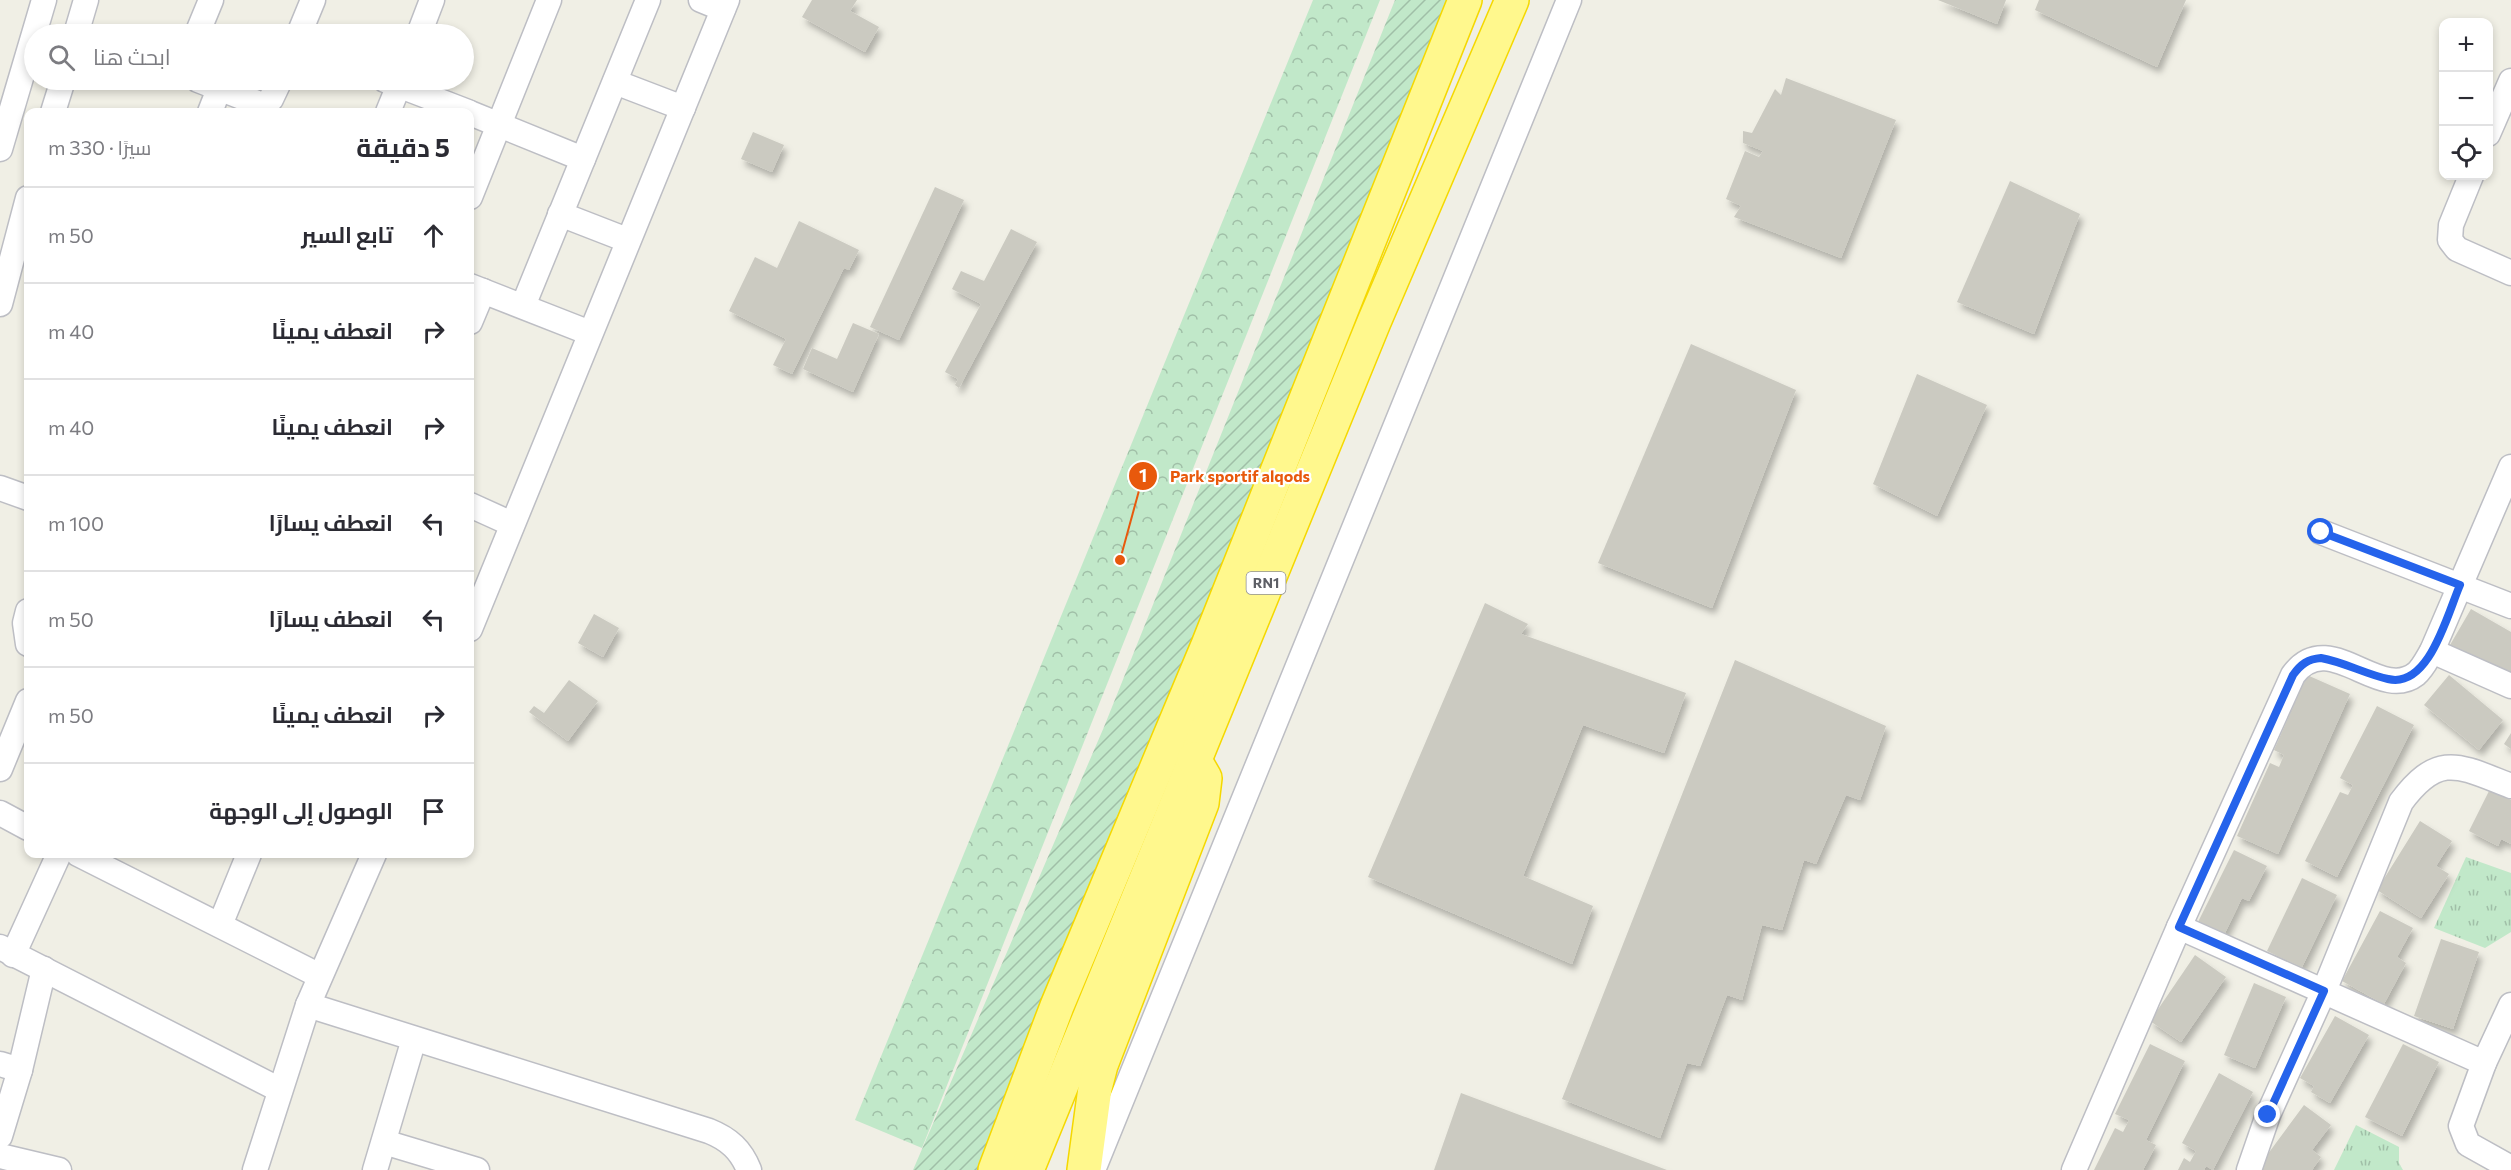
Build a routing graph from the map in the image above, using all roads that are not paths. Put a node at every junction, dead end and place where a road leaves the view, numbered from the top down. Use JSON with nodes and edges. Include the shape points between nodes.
{"nodes":[{"id":1,"x":44,"y":0,"type":"edge"},
{"id":2,"x":86,"y":0,"type":"edge"},
{"id":3,"x":313,"y":0,"type":"edge"},
{"id":4,"x":432,"y":0,"type":"edge"},
{"id":5,"x":549,"y":0,"type":"edge"},
{"id":6,"x":648,"y":0,"type":"edge"},
{"id":7,"x":1465,"y":0,"type":"edge"},
{"id":8,"x":1512,"y":0,"type":"edge"},
{"id":9,"x":1521,"y":0,"type":"edge"},
{"id":10,"x":1569,"y":0,"type":"edge"},
{"id":11,"x":206,"y":2,"type":"edge"},
{"id":12,"x":717,"y":3,"type":"edge"},
{"id":13,"x":37,"y":24,"type":"edge"},
{"id":14,"x":79,"y":24,"type":"edge"},
{"id":15,"x":200,"y":24,"type":"edge"},
{"id":16,"x":303,"y":24,"type":"edge"},
{"id":17,"x":423,"y":24,"type":"edge"},
{"id":18,"x":1488,"y":60,"type":"junction"},
{"id":19,"x":24,"y":65,"type":"edge"},
{"id":20,"x":2511,"y":81,"type":"edge"},
{"id":21,"x":615,"y":82,"type":"junction"},
{"id":22,"x":60,"y":90,"type":"edge"},
{"id":23,"x":219,"y":90,"type":"edge"},
{"id":24,"x":222,"y":90,"type":"edge"},
{"id":25,"x":275,"y":90,"type":"edge"},
{"id":26,"x":393,"y":90,"type":"edge"},
{"id":27,"x":416,"y":90,"type":"edge"},
{"id":28,"x":54,"y":108,"type":"edge"},
{"id":29,"x":212,"y":108,"type":"edge"},
{"id":30,"x":389,"y":108,"type":"edge"},
{"id":31,"x":457,"y":108,"type":"edge"},
{"id":32,"x":683,"y":108,"type":"junction"},
{"id":33,"x":474,"y":115,"type":"edge"},
{"id":34,"x":499,"y":125,"type":"junction"},
{"id":35,"x":2491,"y":126,"type":"edge"},
{"id":36,"x":2,"y":136,"type":"edge"},
{"id":37,"x":583,"y":159,"type":"junction"},
{"id":38,"x":2469,"y":180,"type":"edge"},
{"id":39,"x":474,"y":187,"type":"edge"},
{"id":40,"x":560,"y":214,"type":"junction"},
{"id":41,"x":24,"y":229,"type":"edge"},
{"id":42,"x":627,"y":240,"type":"junction"},
{"id":43,"x":22,"y":244,"type":"edge"},
{"id":44,"x":2511,"y":273,"type":"edge"},
{"id":45,"x":476,"y":289,"type":"edge"},
{"id":46,"x":0,"y":304,"type":"edge"},
{"id":47,"x":523,"y":306,"type":"junction"},
{"id":48,"x":590,"y":333,"type":"junction"},
{"id":49,"x":2511,"y":467,"type":"edge"},
{"id":50,"x":0,"y":488,"type":"edge"},
{"id":51,"x":24,"y":497,"type":"edge"},
{"id":52,"x":474,"y":507,"type":"edge"},
{"id":53,"x":512,"y":524,"type":"junction"},
{"id":54,"x":2321,"y":532,"type":"dead end"},
{"id":55,"x":2460,"y":585,"type":"junction"},
{"id":56,"x":2511,"y":606,"type":"edge"},
{"id":57,"x":474,"y":619,"type":"edge"},
{"id":58,"x":2432,"y":651,"type":"junction"},
{"id":59,"x":2511,"y":686,"type":"edge"},
{"id":60,"x":24,"y":711,"type":"edge"},
{"id":61,"x":1194,"y":759,"type":"junction"},
{"id":62,"x":0,"y":769,"type":"edge"},
{"id":63,"x":2511,"y":786,"type":"edge"},
{"id":64,"x":0,"y":813,"type":"edge"},
{"id":65,"x":24,"y":826,"type":"edge"},
{"id":66,"x":57,"y":858,"type":"edge"},
{"id":67,"x":90,"y":858,"type":"edge"},
{"id":68,"x":247,"y":858,"type":"edge"},
{"id":69,"x":372,"y":858,"type":"edge"},
{"id":70,"x":220,"y":925,"type":"junction"},
{"id":71,"x":2179,"y":927,"type":"junction"},
{"id":72,"x":7,"y":951,"type":"edge"},
{"id":73,"x":44,"y":969,"type":"junction"},
{"id":74,"x":320,"y":976,"type":"junction"},
{"id":75,"x":2324,"y":991,"type":"junction"},
{"id":76,"x":309,"y":1005,"type":"junction"},
{"id":77,"x":2511,"y":1005,"type":"edge"},
{"id":78,"x":414,"y":1039,"type":"junction"},
{"id":79,"x":2484,"y":1063,"type":"junction"},
{"id":80,"x":10,"y":1067,"type":"edge"},
{"id":81,"x":280,"y":1090,"type":"junction"},
{"id":82,"x":0,"y":1136,"type":"edge"},
{"id":83,"x":384,"y":1142,"type":"junction"},
{"id":84,"x":0,"y":1156,"type":"edge"},
{"id":85,"x":33,"y":1167,"type":"edge"},
{"id":86,"x":2511,"y":1168,"type":"edge"},
{"id":87,"x":59,"y":1170,"type":"edge"},
{"id":88,"x":255,"y":1170,"type":"edge"},
{"id":89,"x":375,"y":1170,"type":"edge"},
{"id":90,"x":477,"y":1170,"type":"edge"},
{"id":91,"x":749,"y":1170,"type":"edge"},
{"id":92,"x":995,"y":1170,"type":"edge"},
{"id":93,"x":1027,"y":1170,"type":"edge"},
{"id":94,"x":1084,"y":1170,"type":"edge"},
{"id":95,"x":1093,"y":1170,"type":"edge"},
{"id":96,"x":2074,"y":1170,"type":"edge"},
{"id":97,"x":2249,"y":1170,"type":"edge"}],
"edges":[{"from":1,"to":13,"type":"street"},
{"from":2,"to":14,"type":"street"},
{"from":3,"to":16,"type":"street"},
{"from":4,"to":17,"type":"street"},
{"from":5,"to":34,"type":"street"},
{"from":6,"to":21,"type":"street"},
{"from":7,"to":92,"type":"highway","number":"RN1","via":[[1208,645],[1057,1006]]},
{"from":8,"to":18,"type":"highway","number":"RN1"},
{"from":9,"to":18,"type":"highway"},
{"from":10,"to":95,"type":"street"},
{"from":11,"to":15,"type":"street"},
{"from":12,"to":32,"type":"street"},
{"from":18,"to":61,"type":"highway","number":"RN1","via":[[1374,322]]},
{"from":19,"to":36,"type":"street"},
{"from":20,"to":35,"type":"street"},
{"from":21,"to":32,"type":"street"},
{"from":21,"to":37,"type":"street"},
{"from":22,"to":28,"type":"street"},
{"from":23,"to":29,"type":"street"},
{"from":24,"to":25,"type":"street","via":[[265,106]]},
{"from":26,"to":30,"type":"street"},
{"from":27,"to":31,"type":"street"},
{"from":32,"to":42,"type":"street"},
{"from":33,"to":34,"type":"street"},
{"from":34,"to":37,"type":"street"},
{"from":34,"to":39,"type":"street"},
{"from":37,"to":40,"type":"street"},
{"from":38,"to":44,"type":"street","via":[[2451,225],[2450,240],[2457,249]]},
{"from":40,"to":42,"type":"street"},
{"from":40,"to":47,"type":"street"},
{"from":41,"to":43,"type":"street"},
{"from":42,"to":48,"type":"street"},
{"from":43,"to":46,"type":"street"},
{"from":45,"to":47,"type":"street"},
{"from":47,"to":48,"type":"street"},
{"from":48,"to":53,"type":"street"},
{"from":49,"to":55,"type":"street"},
{"from":50,"to":51,"type":"street"},
{"from":52,"to":53,"type":"street"},
{"from":53,"to":57,"type":"street"},
{"from":54,"to":55,"type":"street"},
{"from":55,"to":56,"type":"street"},
{"from":55,"to":58,"type":"street"},
{"from":58,"to":59,"type":"street"},
{"from":58,"to":71,"type":"street","via":[[2420,670],[2402,680],[2321,658],[2312,658],[2299,666]]},
{"from":60,"to":62,"type":"street"},
{"from":61,"to":93,"type":"highway","number":"RN1"},
{"from":61,"to":94,"type":"highway","via":[[1205,778],[1202,803],[1101,1065]]},
{"from":63,"to":75,"type":"street","via":[[2461,767],[2430,771],[2416,782],[2401,802]]},
{"from":64,"to":65,"type":"street"},
{"from":66,"to":72,"type":"street"},
{"from":67,"to":70,"type":"street"},
{"from":68,"to":70,"type":"street"},
{"from":69,"to":74,"type":"street"},
{"from":70,"to":74,"type":"street"},
{"from":71,"to":75,"type":"street"},
{"from":71,"to":96,"type":"street"},
{"from":72,"to":73,"type":"street"},
{"from":73,"to":80,"type":"street"},
{"from":73,"to":81,"type":"street"},
{"from":74,"to":76,"type":"street"},
{"from":75,"to":79,"type":"street"},
{"from":75,"to":97,"type":"street","via":[[2268,1115]]},
{"from":76,"to":78,"type":"street"},
{"from":76,"to":81,"type":"street"},
{"from":77,"to":79,"type":"street"},
{"from":78,"to":83,"type":"street"},
{"from":78,"to":91,"type":"street","via":[[725,1137]]},
{"from":79,"to":86,"type":"street","via":[[2463,1117],[2462,1133],[2468,1144]]},
{"from":80,"to":82,"type":"street"},
{"from":81,"to":88,"type":"street"},
{"from":83,"to":89,"type":"street"},
{"from":83,"to":90,"type":"street"},
{"from":84,"to":85,"type":"street"},
{"from":85,"to":87,"type":"street"}]}
